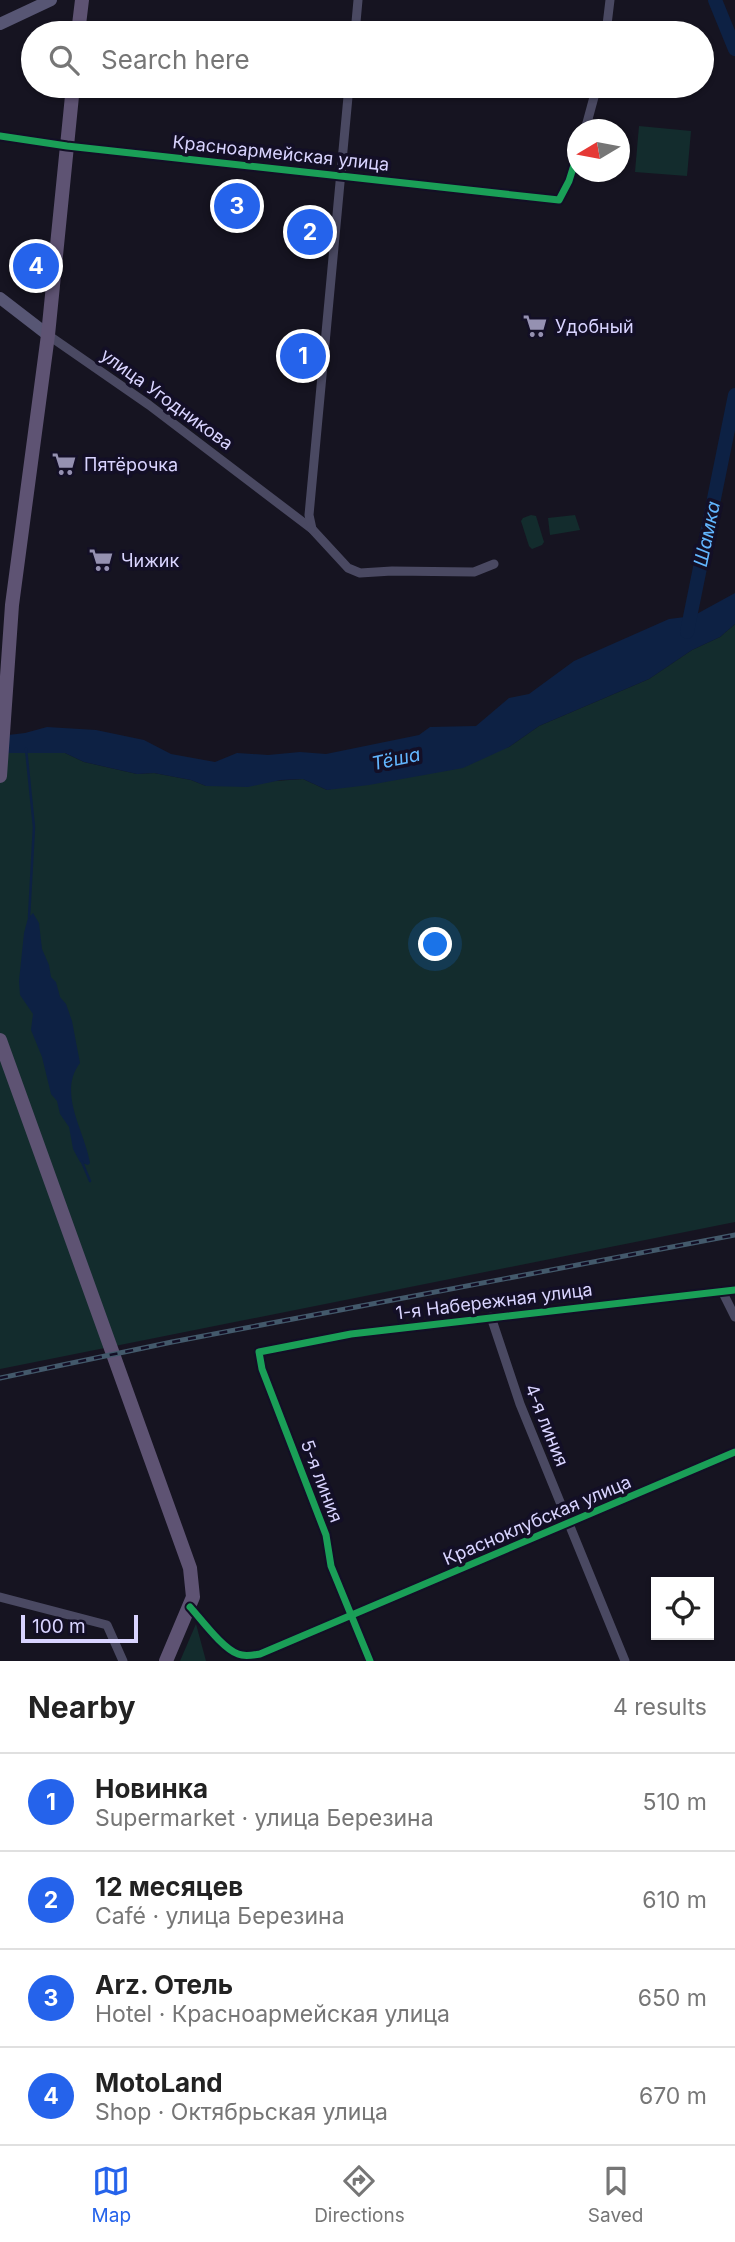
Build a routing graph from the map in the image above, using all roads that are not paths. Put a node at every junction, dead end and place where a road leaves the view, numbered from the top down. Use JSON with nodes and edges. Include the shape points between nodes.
{"nodes":[{"id":1,"x":51,"y":0,"type":"edge"},
{"id":2,"x":82,"y":0,"type":"edge"},
{"id":3,"x":358,"y":0,"type":"edge"},
{"id":4,"x":610,"y":0,"type":"edge"},
{"id":5,"x":79,"y":21,"type":"edge"},
{"id":6,"x":356,"y":21,"type":"edge"},
{"id":7,"x":607,"y":21,"type":"edge"},
{"id":8,"x":0,"y":24,"type":"edge"},
{"id":9,"x":72,"y":98,"type":"edge"},
{"id":10,"x":348,"y":98,"type":"edge"},
{"id":11,"x":594,"y":98,"type":"edge"},
{"id":12,"x":589,"y":119,"type":"edge"},
{"id":13,"x":0,"y":136,"type":"edge"},
{"id":14,"x":67,"y":146,"type":"junction"},
{"id":15,"x":340,"y":175,"type":"junction"},
{"id":16,"x":568,"y":182,"type":"edge"},
{"id":17,"x":0,"y":298,"type":"edge"},
{"id":18,"x":48,"y":335,"type":"junction"},
{"id":19,"x":312,"y":529,"type":"junction"},
{"id":20,"x":494,"y":564,"type":"dead end"},
{"id":21,"x":0,"y":776,"type":"edge"},
{"id":22,"x":0,"y":1040,"type":"edge"},
{"id":23,"x":735,"y":1290,"type":"edge"},
{"id":24,"x":722,"y":1291,"type":"junction"},
{"id":25,"x":491,"y":1317,"type":"junction"},
{"id":26,"x":735,"y":1317,"type":"edge"},
{"id":27,"x":258,"y":1352,"type":"joint"},
{"id":28,"x":735,"y":1452,"type":"edge"},
{"id":29,"x":569,"y":1523,"type":"junction"},
{"id":30,"x":0,"y":1597,"type":"edge"},
{"id":31,"x":190,"y":1607,"type":"junction"},
{"id":32,"x":351,"y":1617,"type":"junction"},
{"id":33,"x":123,"y":1661,"type":"edge"},
{"id":34,"x":166,"y":1661,"type":"edge"},
{"id":35,"x":370,"y":1661,"type":"edge"},
{"id":36,"x":625,"y":1661,"type":"edge"}],
"edges":[{"from":1,"to":8,"type":"street"},
{"from":2,"to":5,"type":"main road"},
{"from":3,"to":6,"type":"street"},
{"from":4,"to":7,"type":"street"},
{"from":9,"to":14,"type":"main road"},
{"from":10,"to":15,"type":"street"},
{"from":11,"to":12,"type":"street"},
{"from":13,"to":14,"type":"street","name":"Красноармейская улица"},
{"from":14,"to":15,"type":"street","name":"Красноармейская улица"},
{"from":14,"to":18,"type":"main road"},
{"from":15,"to":16,"type":"street","name":"Красноармейская улица","via":[[559,200]]},
{"from":15,"to":19,"type":"street","via":[[309,515]]},
{"from":17,"to":18,"type":"street","name":"улица Угодникова"},
{"from":18,"to":19,"type":"street","name":"улица Угодникова"},
{"from":18,"to":21,"type":"main road","via":[[12,605]]},
{"from":19,"to":20,"type":"street","name":"улица Угодникова","via":[[348,568],[360,573],[474,572]]},
{"from":22,"to":31,"type":"main road","via":[[190,1568]]},
{"from":23,"to":24,"type":"street","name":"1-я Набережная улица"},
{"from":24,"to":25,"type":"street","name":"1-я Набережная улица"},
{"from":24,"to":26,"type":"street"},
{"from":25,"to":27,"type":"street","name":"1-я Набережная улица","via":[[351,1334]]},
{"from":25,"to":29,"type":"street","name":"4-я линия","via":[[520,1404]]},
{"from":27,"to":32,"type":"street","name":"5-я линия","via":[[326,1535],[331,1566]]},
{"from":28,"to":29,"type":"street","name":"Красноклубская улица"},
{"from":29,"to":32,"type":"street","name":"Красноклубская улица"},
{"from":29,"to":36,"type":"street","name":"4-я линия"},
{"from":30,"to":33,"type":"street","via":[[107,1625]]},
{"from":31,"to":32,"type":"street","name":"Красноклубская улица","via":[[228,1648],[249,1656]]},
{"from":31,"to":34,"type":"main road"},
{"from":32,"to":35,"type":"street","name":"5-я линия"}]}
